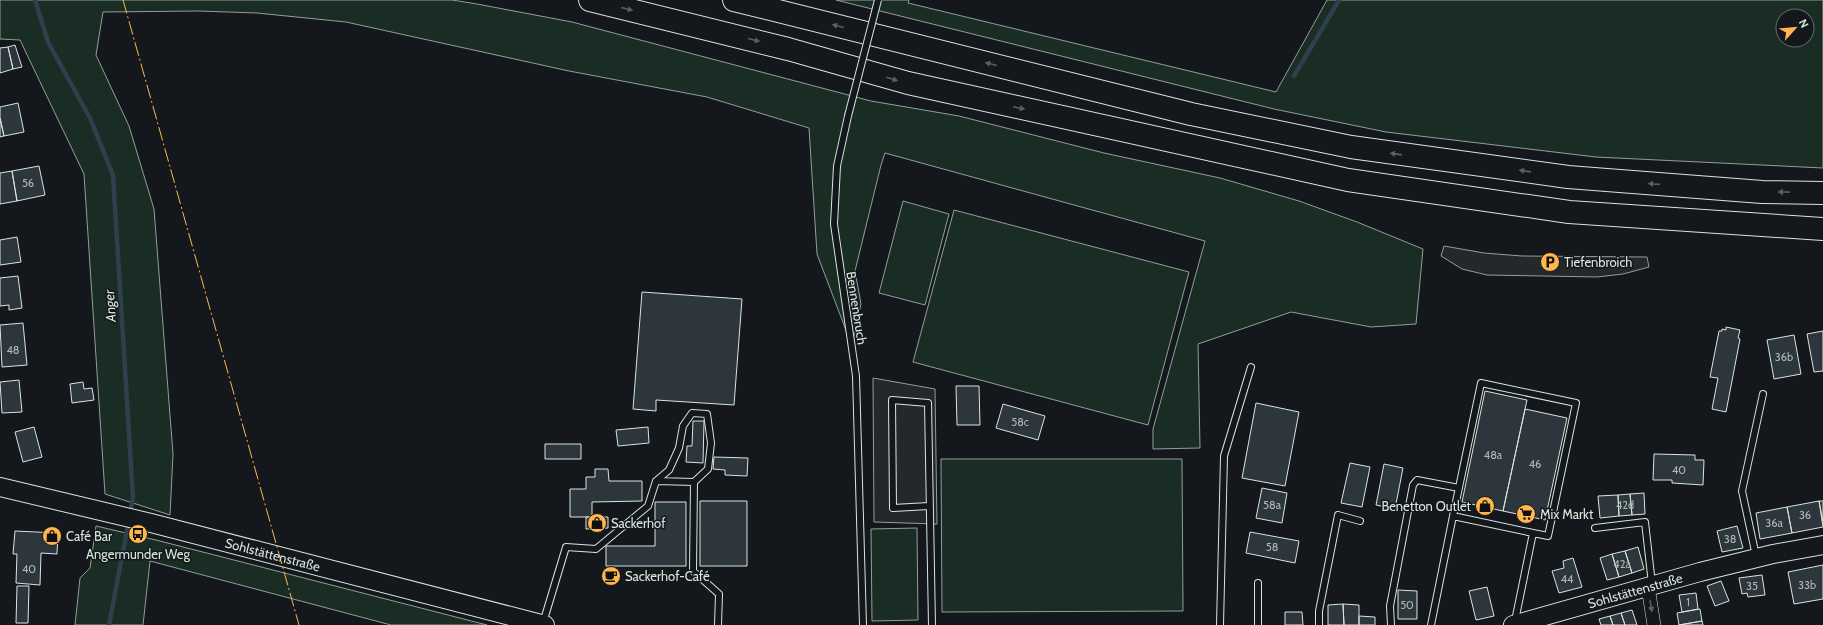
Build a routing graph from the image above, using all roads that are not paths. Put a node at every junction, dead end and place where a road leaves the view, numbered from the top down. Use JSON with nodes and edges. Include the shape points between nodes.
{"nodes":[{"id":1,"x":590,"y":0,"type":"edge"},
{"id":2,"x":734,"y":0,"type":"edge"},
{"id":3,"x":878,"y":0,"type":"edge"},
{"id":4,"x":1823,"y":193,"type":"edge"},
{"id":5,"x":1823,"y":229,"type":"edge"},
{"id":6,"x":1252,"y":367,"type":"dead end"},
{"id":7,"x":1763,"y":394,"type":"dead end"},
{"id":8,"x":656,"y":481,"type":"junction"},
{"id":9,"x":694,"y":482,"type":"junction"},
{"id":10,"x":0,"y":487,"type":"edge"},
{"id":11,"x":1459,"y":488,"type":"junction"},
{"id":12,"x":929,"y":506,"type":"junction"},
{"id":13,"x":1453,"y":516,"type":"junction"},
{"id":14,"x":1360,"y":521,"type":"dead end"},
{"id":15,"x":1595,"y":528,"type":"dead end"},
{"id":16,"x":1533,"y":533,"type":"junction"},
{"id":17,"x":1823,"y":545,"type":"edge"},
{"id":18,"x":1757,"y":558,"type":"junction"},
{"id":19,"x":1258,"y":583,"type":"dead end"},
{"id":20,"x":1650,"y":586,"type":"junction"},
{"id":21,"x":544,"y":625,"type":"edge"},
{"id":22,"x":718,"y":625,"type":"edge"},
{"id":23,"x":863,"y":625,"type":"edge"},
{"id":24,"x":932,"y":625,"type":"edge"},
{"id":25,"x":1220,"y":625,"type":"edge"},
{"id":26,"x":1258,"y":625,"type":"edge"},
{"id":27,"x":1318,"y":625,"type":"edge"},
{"id":28,"x":1391,"y":625,"type":"edge"},
{"id":29,"x":1430,"y":625,"type":"edge"},
{"id":30,"x":1514,"y":625,"type":"edge"},
{"id":31,"x":1654,"y":625,"type":"edge"}],
"edges":[{"from":1,"to":5,"type":"highway","one_way":true,"via":[[788,48],[908,83],[1348,180],[1569,212]]},
{"from":4,"to":2,"type":"highway","one_way":true,"via":[[1762,192],[1568,177],[1350,147],[1192,114]]},
{"from":3,"to":23,"type":"lane","name":"Bennenbruch","bridge":true,"via":[[837,166],[834,224],[856,376]]},
{"from":6,"to":25,"type":"lane","via":[[1224,456]]},
{"from":7,"to":18,"type":"lane","via":[[1742,491]]},
{"from":8,"to":9,"type":"lane"},
{"from":8,"to":9,"type":"lane","via":[[669,470],[679,448],[684,426],[692,413],[707,414],[711,443],[708,469]]},
{"from":8,"to":21,"type":"lane","via":[[648,506],[596,549],[566,547]]},
{"from":9,"to":22,"type":"lane","via":[[692,571],[719,594]]},
{"from":10,"to":21,"type":"street","name":"Sohlstättenstraße"},
{"from":11,"to":13,"type":"lane"},
{"from":11,"to":16,"type":"lane","via":[[1480,383],[1576,403],[1548,536]]},
{"from":11,"to":28,"type":"lane","via":[[1417,480],[1413,486],[1390,606]]},
{"from":12,"to":12,"type":"lane","via":[[928,403],[892,400],[893,508]]},
{"from":12,"to":24,"type":"lane"},
{"from":13,"to":16,"type":"lane"},
{"from":13,"to":29,"type":"lane"},
{"from":14,"to":27,"type":"lane","via":[[1338,516]]},
{"from":15,"to":20,"type":"lane","via":[[1644,522]]},
{"from":16,"to":30,"type":"lane"},
{"from":17,"to":18,"type":"street","name":"Sohlstättenstraße"},
{"from":18,"to":20,"type":"street","name":"Sohlstättenstraße"},
{"from":19,"to":26,"type":"lane"},
{"from":20,"to":30,"type":"street","name":"Sohlstättenstraße"},
{"from":20,"to":31,"type":"street","one_way":true}]}
